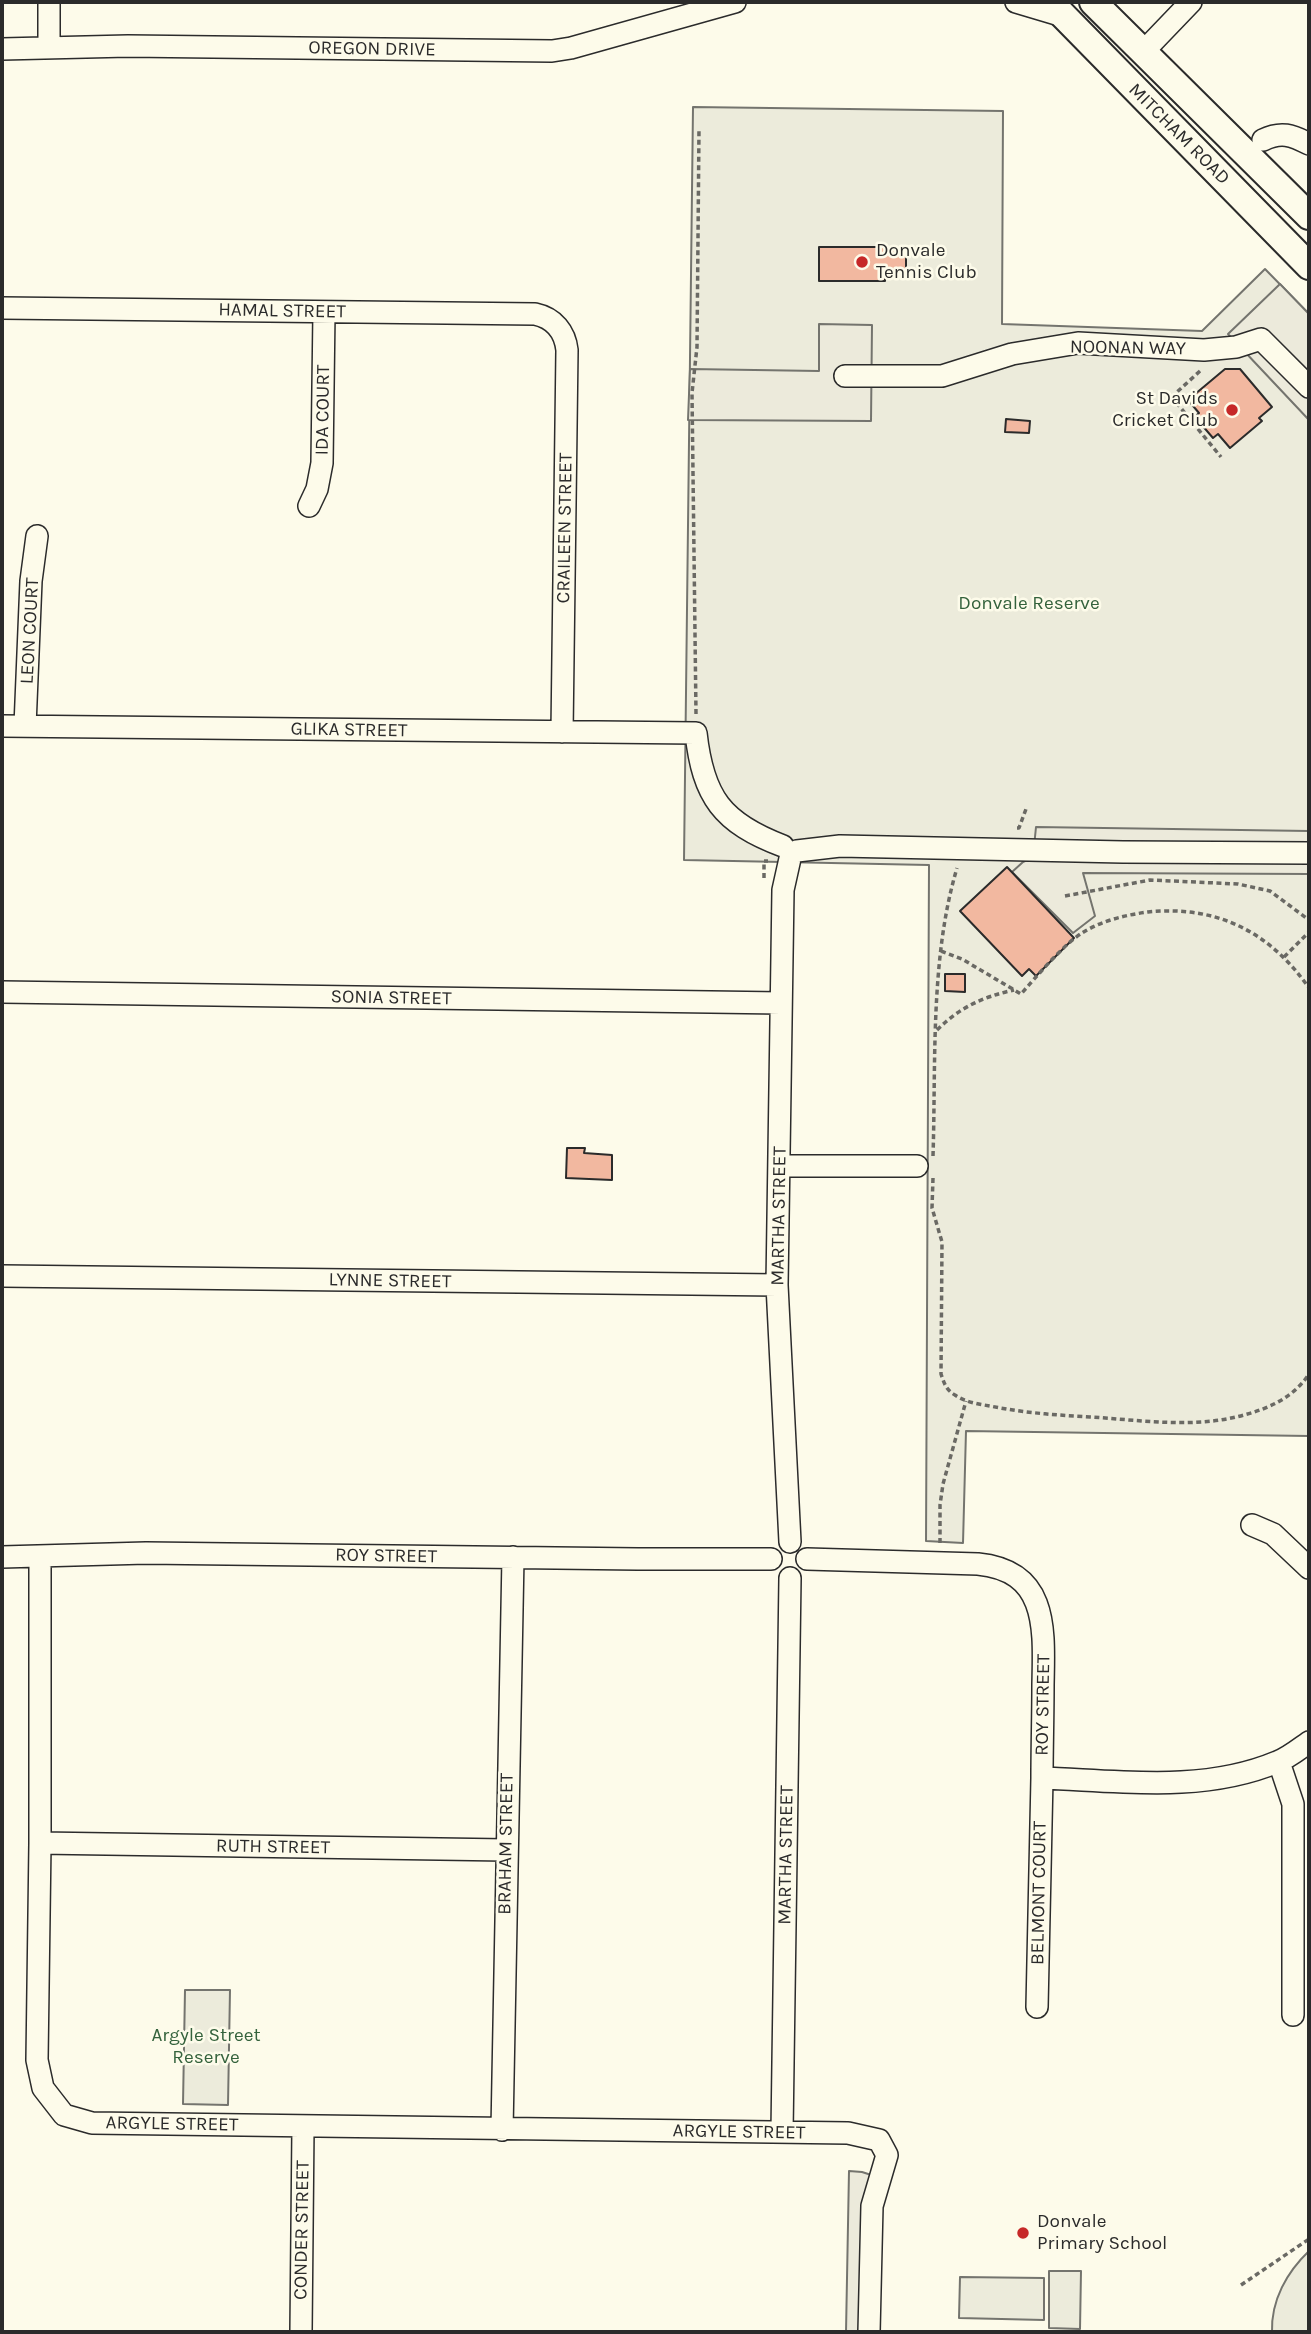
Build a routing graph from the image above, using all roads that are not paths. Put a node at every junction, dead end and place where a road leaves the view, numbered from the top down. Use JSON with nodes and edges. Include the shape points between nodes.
{"nodes":[{"id":1,"x":49,"y":2,"type":"edge"},
{"id":2,"x":735,"y":2,"type":"edge"},
{"id":3,"x":1016,"y":2,"type":"edge"},
{"id":4,"x":1093,"y":2,"type":"edge"},
{"id":5,"x":1191,"y":2,"type":"edge"},
{"id":6,"x":685,"y":8,"type":"edge"},
{"id":7,"x":1056,"y":9,"type":"edge"},
{"id":8,"x":49,"y":47,"type":"junction"},
{"id":9,"x":2,"y":48,"type":"edge"},
{"id":10,"x":1143,"y":52,"type":"junction"},
{"id":11,"x":1263,"y":140,"type":"dead end"},
{"id":12,"x":1309,"y":144,"type":"edge"},
{"id":13,"x":1309,"y":216,"type":"edge"},
{"id":14,"x":1309,"y":266,"type":"edge"},
{"id":15,"x":2,"y":308,"type":"edge"},
{"id":16,"x":324,"y":312,"type":"junction"},
{"id":17,"x":558,"y":327,"type":"joint"},
{"id":18,"x":845,"y":376,"type":"dead end"},
{"id":19,"x":1309,"y":387,"type":"edge"},
{"id":20,"x":309,"y":506,"type":"dead end"},
{"id":21,"x":37,"y":536,"type":"dead end"},
{"id":22,"x":2,"y":726,"type":"edge"},
{"id":23,"x":25,"y":726,"type":"junction"},
{"id":24,"x":562,"y":732,"type":"junction"},
{"id":25,"x":783,"y":853,"type":"junction"},
{"id":26,"x":1309,"y":853,"type":"edge"},
{"id":27,"x":2,"y":992,"type":"edge"},
{"id":28,"x":781,"y":1003,"type":"junction"},
{"id":29,"x":780,"y":1166,"type":"junction"},
{"id":30,"x":927,"y":1168,"type":"road end"},
{"id":31,"x":2,"y":1276,"type":"edge"},
{"id":32,"x":777,"y":1285,"type":"junction"},
{"id":33,"x":1252,"y":1525,"type":"dead end"},
{"id":34,"x":790,"y":1542,"type":"junction"},
{"id":35,"x":40,"y":1556,"type":"junction"},
{"id":36,"x":2,"y":1557,"type":"edge"},
{"id":37,"x":513,"y":1557,"type":"junction"},
{"id":38,"x":771,"y":1559,"type":"junction"},
{"id":39,"x":807,"y":1559,"type":"junction"},
{"id":40,"x":1309,"y":1568,"type":"edge"},
{"id":41,"x":790,"y":1578,"type":"junction"},
{"id":42,"x":1309,"y":1742,"type":"edge"},
{"id":43,"x":1279,"y":1762,"type":"junction"},
{"id":44,"x":1042,"y":1778,"type":"junction"},
{"id":45,"x":40,"y":1843,"type":"junction"},
{"id":46,"x":506,"y":1850,"type":"junction"},
{"id":47,"x":1037,"y":2007,"type":"dead end"},
{"id":48,"x":1293,"y":2015,"type":"dead end"},
{"id":49,"x":303,"y":2127,"type":"junction"},
{"id":50,"x":502,"y":2130,"type":"junction"},
{"id":51,"x":782,"y":2132,"type":"junction"},
{"id":52,"x":301,"y":2332,"type":"edge"},
{"id":53,"x":869,"y":2332,"type":"edge"}],
"edges":[{"from":1,"to":8,"type":"street"},
{"from":2,"to":6,"type":"street","name":"OREGON DRIVE"},
{"from":3,"to":7,"type":"street"},
{"from":4,"to":10,"type":"main road","name":"MITCHAM ROAD"},
{"from":5,"to":10,"type":"street"},
{"from":6,"to":8,"type":"street","name":"OREGON DRIVE","via":[[571,48],[541,52]]},
{"from":7,"to":14,"type":"main road","name":"MITCHAM ROAD"},
{"from":8,"to":9,"type":"street","name":"OREGON DRIVE"},
{"from":10,"to":13,"type":"main road","name":"MITCHAM ROAD"},
{"from":11,"to":12,"type":"street","via":[[1283,134]]},
{"from":15,"to":16,"type":"street","name":"HAMAL STREET"},
{"from":16,"to":17,"type":"street","name":"HAMAL STREET","via":[[535,314]]},
{"from":16,"to":20,"type":"street","name":"IDA COURT","via":[[322,463]]},
{"from":17,"to":24,"type":"street","name":"CRAILEEN STREET","via":[[567,350]]},
{"from":18,"to":19,"type":"street","name":"NOONAN WAY","via":[[942,376],[1012,354],[1078,343],[1204,350],[1261,340]]},
{"from":21,"to":23,"type":"street","name":"LEON COURT"},
{"from":22,"to":23,"type":"street","name":"GLIKA STREET"},
{"from":23,"to":24,"type":"street","name":"GLIKA STREET"},
{"from":24,"to":25,"type":"street","name":"GLIKA STREET","via":[[696,733],[701,771],[723,810]]},
{"from":25,"to":26,"type":"street","via":[[791,842],[804,841],[840,846]]},
{"from":25,"to":28,"type":"street","name":"MARTHA STREET"},
{"from":27,"to":28,"type":"street","name":"SONIA STREET"},
{"from":28,"to":29,"type":"street","name":"MARTHA STREET"},
{"from":29,"to":30,"type":"street"},
{"from":29,"to":32,"type":"street","name":"MARTHA STREET"},
{"from":31,"to":32,"type":"street","name":"LYNNE STREET"},
{"from":32,"to":34,"type":"street","name":"MARTHA STREET"},
{"from":33,"to":40,"type":"street","via":[[1273,1534]]},
{"from":34,"to":38,"type":"street","via":[[777,1546]]},
{"from":34,"to":39,"type":"street","via":[[802,1547]]},
{"from":35,"to":36,"type":"street","name":"ROY STREET"},
{"from":35,"to":37,"type":"street","name":"ROY STREET"},
{"from":35,"to":45,"type":"street","name":"ARGYLE STREET"},
{"from":37,"to":38,"type":"street","name":"ROY STREET"},
{"from":37,"to":46,"type":"street","name":"BRAHAM STREET"},
{"from":38,"to":41,"type":"street","via":[[776,1572]]},
{"from":39,"to":41,"type":"street","via":[[803,1572]]},
{"from":39,"to":44,"type":"street","name":"ROY STREET","via":[[998,1566],[1015,1575],[1030,1589],[1043,1622]]},
{"from":41,"to":51,"type":"street","name":"MARTHA STREET"},
{"from":42,"to":43,"type":"street","name":"ROY STREET"},
{"from":43,"to":44,"type":"street","name":"ROY STREET","via":[[1228,1777],[1188,1782]]},
{"from":43,"to":48,"type":"street","via":[[1293,1804]]},
{"from":44,"to":47,"type":"street","name":"BELMONT COURT"},
{"from":45,"to":46,"type":"street","name":"RUTH STREET"},
{"from":45,"to":49,"type":"street","name":"ARGYLE STREET","via":[[37,2060],[43,2088],[64,2115],[92,2123]]},
{"from":46,"to":50,"type":"street","name":"BRAHAM STREET"},
{"from":49,"to":50,"type":"street","name":"ARGYLE STREET"},
{"from":49,"to":52,"type":"street","name":"CONDER STREET"},
{"from":50,"to":51,"type":"street","name":"ARGYLE STREET"},
{"from":51,"to":53,"type":"street","name":"ARGYLE STREET","via":[[848,2133],[879,2140],[887,2155],[872,2206]]}]}
